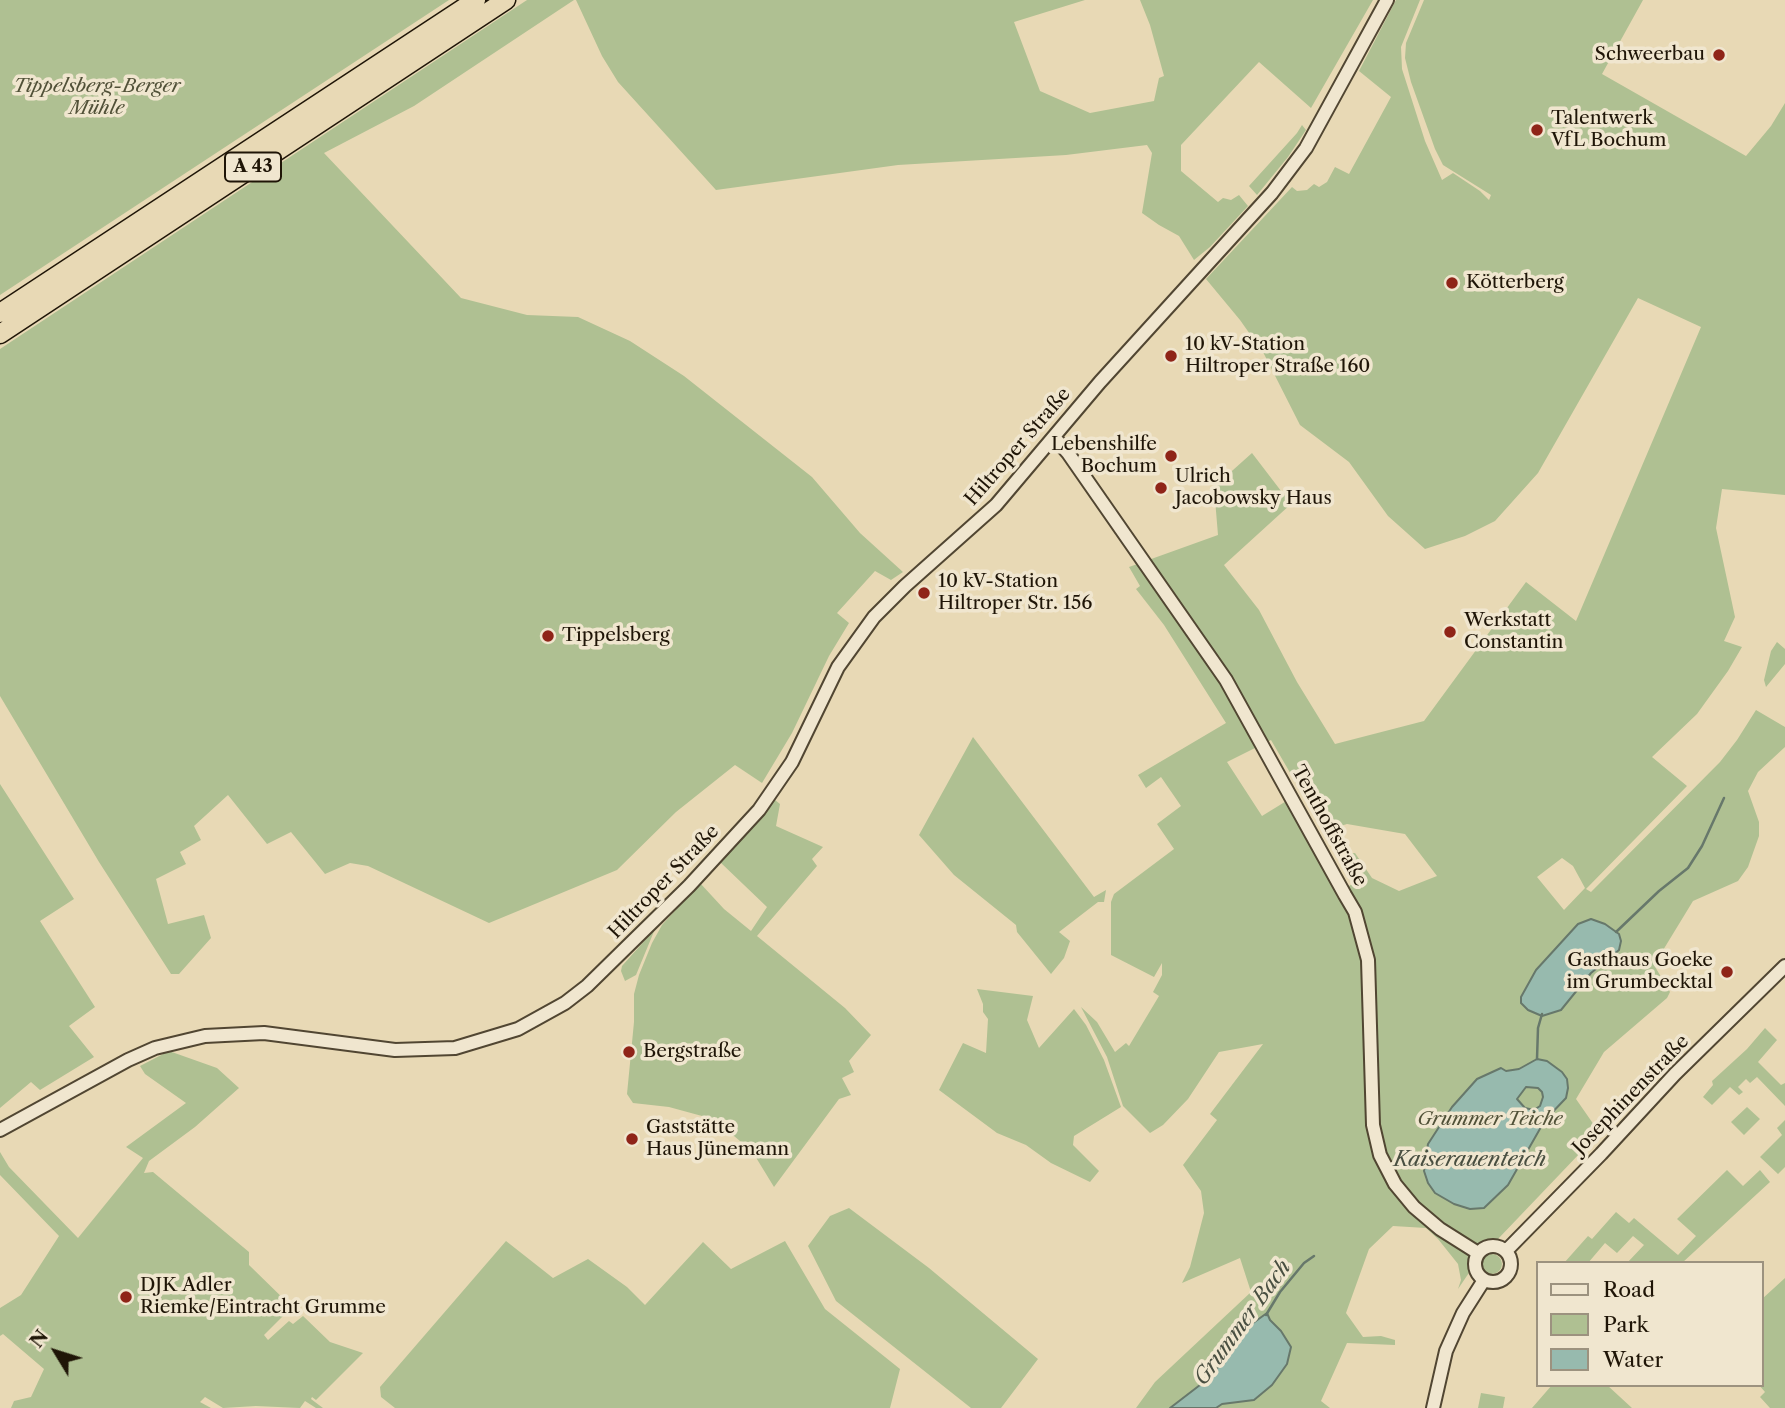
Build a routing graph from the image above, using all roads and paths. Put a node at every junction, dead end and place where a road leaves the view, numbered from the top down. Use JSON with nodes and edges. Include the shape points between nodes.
{"nodes":[{"id":1,"x":476,"y":0,"type":"edge"},
{"id":2,"x":506,"y":0,"type":"edge"},
{"id":3,"x":1387,"y":0,"type":"edge"},
{"id":4,"x":0,"y":313,"type":"edge"},
{"id":5,"x":0,"y":334,"type":"edge"},
{"id":6,"x":1054,"y":437,"type":"junction"},
{"id":7,"x":1785,"y":966,"type":"edge"},
{"id":8,"x":0,"y":1130,"type":"edge"},
{"id":9,"x":1506,"y":1251,"type":"junction"},
{"id":10,"x":1478,"y":1253,"type":"junction"},
{"id":11,"x":1484,"y":1280,"type":"junction"},
{"id":12,"x":1433,"y":1408,"type":"edge"}],
"edges":[{"from":1,"to":4,"type":"highway","number":"A 43"},
{"from":2,"to":5,"type":"highway","number":"A 43"},
{"from":3,"to":6,"type":"street","name":"Hiltroper Straße","via":[[1289,172]]},
{"from":6,"to":8,"type":"street","name":"Hiltroper Straße","via":[[996,505],[874,617],[838,667],[803,741],[768,797],[607,968],[543,1017],[455,1048],[395,1050],[264,1033],[180,1041],[128,1060]]},
{"from":6,"to":10,"type":"street","name":"Tenthoffstraße","via":[[1226,680],[1354,912],[1368,960],[1373,1125],[1380,1155],[1414,1207]]},
{"from":7,"to":9,"type":"street","name":"Josephinenstraße","via":[[1675,1073]]},
{"from":9,"to":10,"type":"street","via":[[1491,1246]]},
{"from":9,"to":11,"type":"street","via":[[1511,1266],[1504,1278]]},
{"from":10,"to":11,"type":"street","via":[[1475,1268]]},
{"from":11,"to":12,"type":"street","via":[[1447,1351]]}]}
